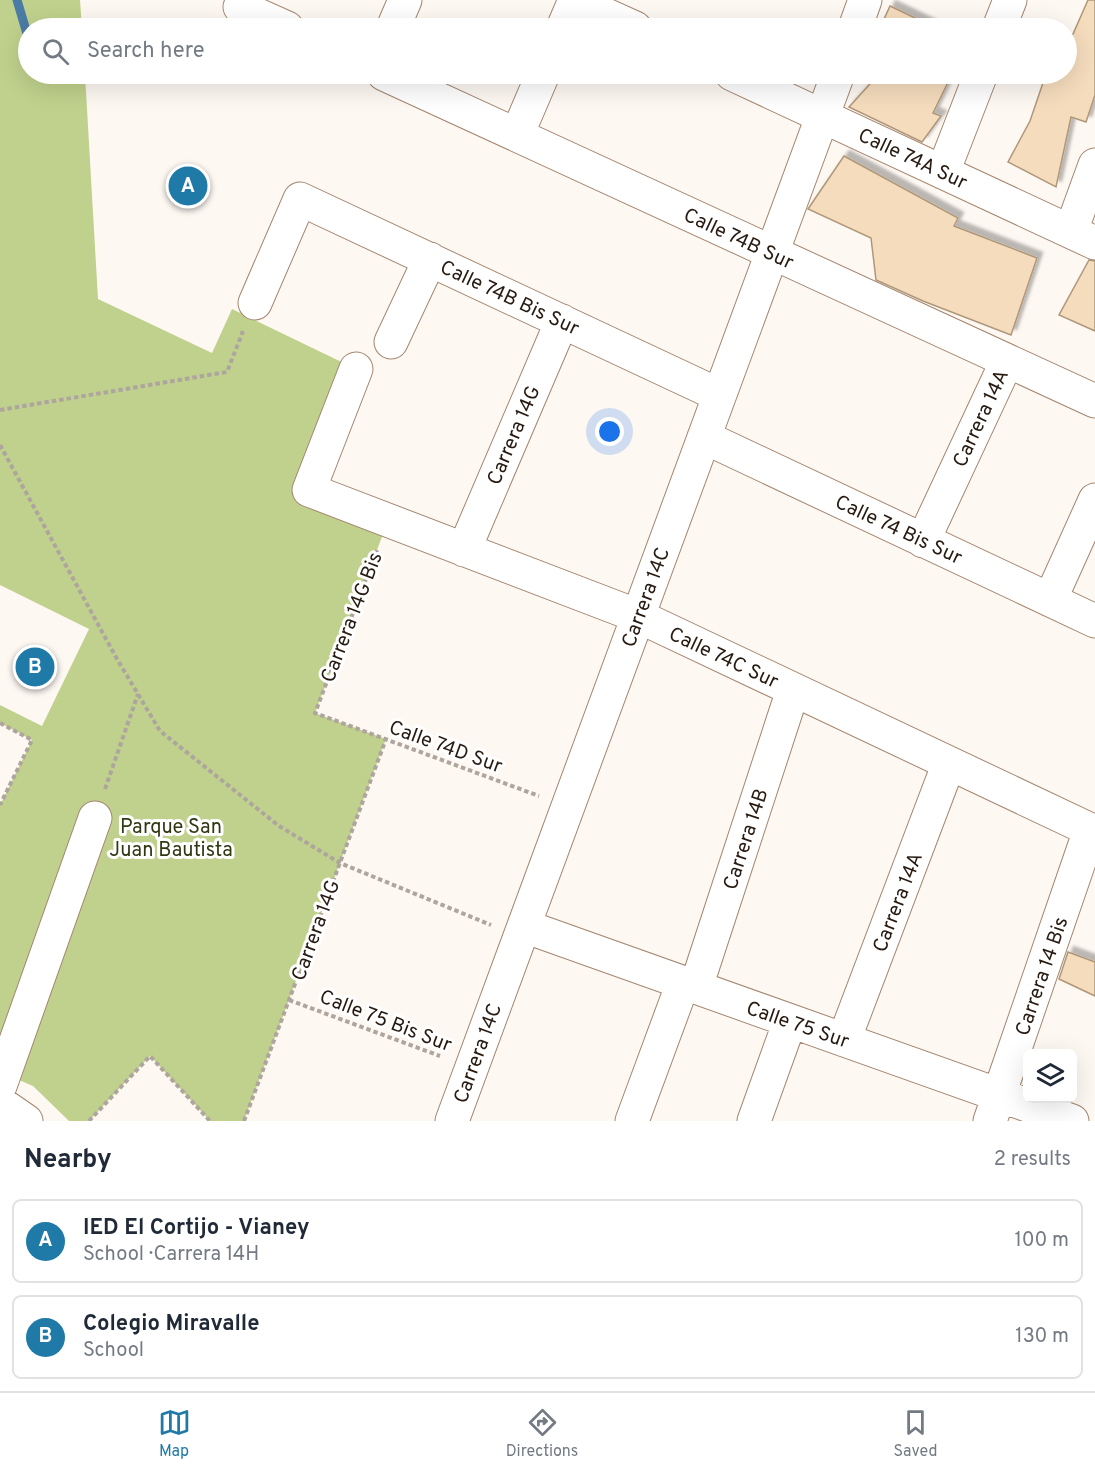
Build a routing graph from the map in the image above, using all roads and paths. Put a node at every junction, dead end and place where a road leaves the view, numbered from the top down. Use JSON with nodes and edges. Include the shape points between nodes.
{"nodes":[{"id":1,"x":405,"y":0,"type":"edge"},
{"id":2,"x":575,"y":0,"type":"edge"},
{"id":3,"x":865,"y":0,"type":"edge"},
{"id":4,"x":1010,"y":0,"type":"edge"},
{"id":5,"x":242,"y":3,"type":"edge"},
{"id":6,"x":269,"y":18,"type":"edge"},
{"id":7,"x":397,"y":18,"type":"edge"},
{"id":8,"x":567,"y":18,"type":"edge"},
{"id":9,"x":614,"y":18,"type":"edge"},
{"id":10,"x":859,"y":18,"type":"edge"},
{"id":11,"x":1003,"y":18,"type":"edge"},
{"id":12,"x":406,"y":84,"type":"edge"},
{"id":13,"x":539,"y":84,"type":"edge"},
{"id":14,"x":753,"y":84,"type":"edge"},
{"id":15,"x":834,"y":84,"type":"edge"},
{"id":16,"x":977,"y":84,"type":"edge"},
{"id":17,"x":822,"y":116,"type":"junction"},
{"id":18,"x":517,"y":135,"type":"junction"},
{"id":19,"x":1095,"y":165,"type":"edge"},
{"id":20,"x":942,"y":172,"type":"junction"},
{"id":21,"x":1083,"y":237,"type":"edge"},
{"id":22,"x":772,"y":253,"type":"junction"},
{"id":23,"x":430,"y":259,"type":"junction"},
{"id":24,"x":255,"y":303,"type":"joint"},
{"id":25,"x":562,"y":321,"type":"junction"},
{"id":26,"x":391,"y":342,"type":"dead end"},
{"id":27,"x":1007,"y":361,"type":"junction"},
{"id":28,"x":356,"y":369,"type":"dead end"},
{"id":29,"x":719,"y":395,"type":"junction"},
{"id":30,"x":1095,"y":401,"type":"edge"},
{"id":31,"x":0,"y":410,"type":"edge"},
{"id":32,"x":704,"y":437,"type":"junction"},
{"id":33,"x":0,"y":445,"type":"edge"},
{"id":34,"x":1095,"y":500,"type":"edge"},
{"id":35,"x":388,"y":521,"type":"junction"},
{"id":36,"x":923,"y":541,"type":"junction"},
{"id":37,"x":464,"y":550,"type":"junction"},
{"id":38,"x":1050,"y":600,"type":"junction"},
{"id":39,"x":638,"y":616,"type":"junction"},
{"id":40,"x":1095,"y":621,"type":"edge"},
{"id":41,"x":794,"y":690,"type":"junction"},
{"id":42,"x":138,"y":694,"type":"junction"},
{"id":43,"x":315,"y":713,"type":"joint"},
{"id":44,"x":0,"y":723,"type":"edge"},
{"id":45,"x":386,"y":739,"type":"junction"},
{"id":46,"x":949,"y":764,"type":"junction"},
{"id":47,"x":0,"y":805,"type":"edge"},
{"id":48,"x":567,"y":807,"type":"junction"},
{"id":49,"x":95,"y":818,"type":"joint"},
{"id":50,"x":1092,"y":831,"type":"edge"},
{"id":51,"x":340,"y":863,"type":"junction"},
{"id":52,"x":522,"y":931,"type":"junction"},
{"id":53,"x":689,"y":985,"type":"junction"},
{"id":54,"x":289,"y":1000,"type":"junction"},
{"id":55,"x":790,"y":1021,"type":"junction"},
{"id":56,"x":844,"y":1040,"type":"junction"},
{"id":57,"x":471,"y":1068,"type":"junction"},
{"id":58,"x":0,"y":1086,"type":"edge"},
{"id":59,"x":0,"y":1103,"type":"edge"},
{"id":60,"x":995,"y":1108,"type":"edge"},
{"id":61,"x":26,"y":1121,"type":"edge"},
{"id":62,"x":88,"y":1121,"type":"edge"},
{"id":63,"x":210,"y":1121,"type":"edge"},
{"id":64,"x":244,"y":1121,"type":"edge"},
{"id":65,"x":452,"y":1121,"type":"edge"},
{"id":66,"x":632,"y":1121,"type":"edge"},
{"id":67,"x":754,"y":1121,"type":"edge"},
{"id":68,"x":1072,"y":1121,"type":"edge"}],
"edges":[{"from":1,"to":7,"type":"street"},
{"from":2,"to":8,"type":"street"},
{"from":2,"to":9,"type":"street"},
{"from":3,"to":10,"type":"street"},
{"from":4,"to":11,"type":"street"},
{"from":5,"to":6,"type":"street"},
{"from":12,"to":18,"type":"street","name":"Calle 74B Sur"},
{"from":13,"to":18,"type":"street"},
{"from":14,"to":17,"type":"street","name":"Calle 74A Sur"},
{"from":15,"to":17,"type":"street","name":"Carrera 14C"},
{"from":16,"to":20,"type":"street"},
{"from":17,"to":20,"type":"street","name":"Calle 74A Sur"},
{"from":17,"to":22,"type":"street","name":"Carrera 14C"},
{"from":18,"to":22,"type":"street","name":"Calle 74B Sur"},
{"from":19,"to":21,"type":"street"},
{"from":20,"to":21,"type":"street","name":"Calle 74A Sur"},
{"from":22,"to":27,"type":"street","name":"Calle 74B Sur"},
{"from":22,"to":29,"type":"street","name":"Carrera 14C"},
{"from":23,"to":24,"type":"street","name":"Calle 74B Bis Sur","via":[[300,199]]},
{"from":23,"to":25,"type":"street","name":"Calle 74B Bis Sur"},
{"from":23,"to":26,"type":"street"},
{"from":24,"to":31,"type":"path","via":[[227,372]]},
{"from":25,"to":29,"type":"street","name":"Calle 74B Bis Sur"},
{"from":25,"to":37,"type":"street","name":"Carrera 14G"},
{"from":27,"to":30,"type":"street","name":"Calle 74B Sur"},
{"from":27,"to":36,"type":"street","name":"Carrera 14A"},
{"from":28,"to":35,"type":"street","name":"Calle 74C Sur","via":[[309,490]]},
{"from":29,"to":32,"type":"street","name":"Carrera 14C"},
{"from":32,"to":36,"type":"street","name":"Calle 74 Bis Sur"},
{"from":32,"to":39,"type":"street","name":"Carrera 14C"},
{"from":33,"to":42,"type":"path"},
{"from":34,"to":38,"type":"street"},
{"from":35,"to":37,"type":"street","name":"Calle 74C Sur"},
{"from":35,"to":43,"type":"path","name":"Carrera 14G Bis"},
{"from":36,"to":38,"type":"street","name":"Calle 74 Bis Sur"},
{"from":37,"to":39,"type":"street","name":"Calle 74C Sur"},
{"from":38,"to":40,"type":"street","name":"Calle 74 Bis Sur"},
{"from":39,"to":41,"type":"street","name":"Calle 74C Sur"},
{"from":39,"to":48,"type":"street","name":"Carrera 14C"},
{"from":41,"to":46,"type":"street","name":"Calle 74C Sur"},
{"from":41,"to":53,"type":"street","name":"Carrera 14B"},
{"from":42,"to":49,"type":"path"},
{"from":42,"to":51,"type":"path","via":[[160,731],[279,826]]},
{"from":43,"to":45,"type":"path","name":"Calle 74D Sur"},
{"from":44,"to":47,"type":"path","via":[[32,740]]},
{"from":45,"to":48,"type":"path","name":"Calle 74D Sur"},
{"from":45,"to":51,"type":"path","name":"Carrera 14G"},
{"from":46,"to":50,"type":"street","name":"Calle 74C Sur"},
{"from":46,"to":56,"type":"street","name":"Carrera 14A"},
{"from":48,"to":52,"type":"street","name":"Carrera 14C"},
{"from":49,"to":58,"type":"street"},
{"from":50,"to":60,"type":"street","name":"Carrera 14 Bis"},
{"from":51,"to":52,"type":"path"},
{"from":51,"to":54,"type":"path","name":"Carrera 14G"},
{"from":52,"to":53,"type":"street","name":"Calle 75 Sur"},
{"from":52,"to":57,"type":"street","name":"Carrera 14C"},
{"from":53,"to":55,"type":"street","name":"Calle 75 Sur"},
{"from":53,"to":66,"type":"street","name":"Carrera 14B"},
{"from":54,"to":57,"type":"path","name":"Calle 75 Bis Sur"},
{"from":54,"to":64,"type":"path","name":"Carrera 14G"},
{"from":55,"to":56,"type":"street","name":"Calle 75 Sur"},
{"from":55,"to":67,"type":"street"},
{"from":56,"to":60,"type":"street","name":"Calle 75 Sur"},
{"from":57,"to":65,"type":"street","name":"Carrera 14C"},
{"from":59,"to":61,"type":"street"},
{"from":60,"to":68,"type":"street","name":"Calle 75 Sur"},
{"from":62,"to":63,"type":"path","via":[[150,1056]]}]}
